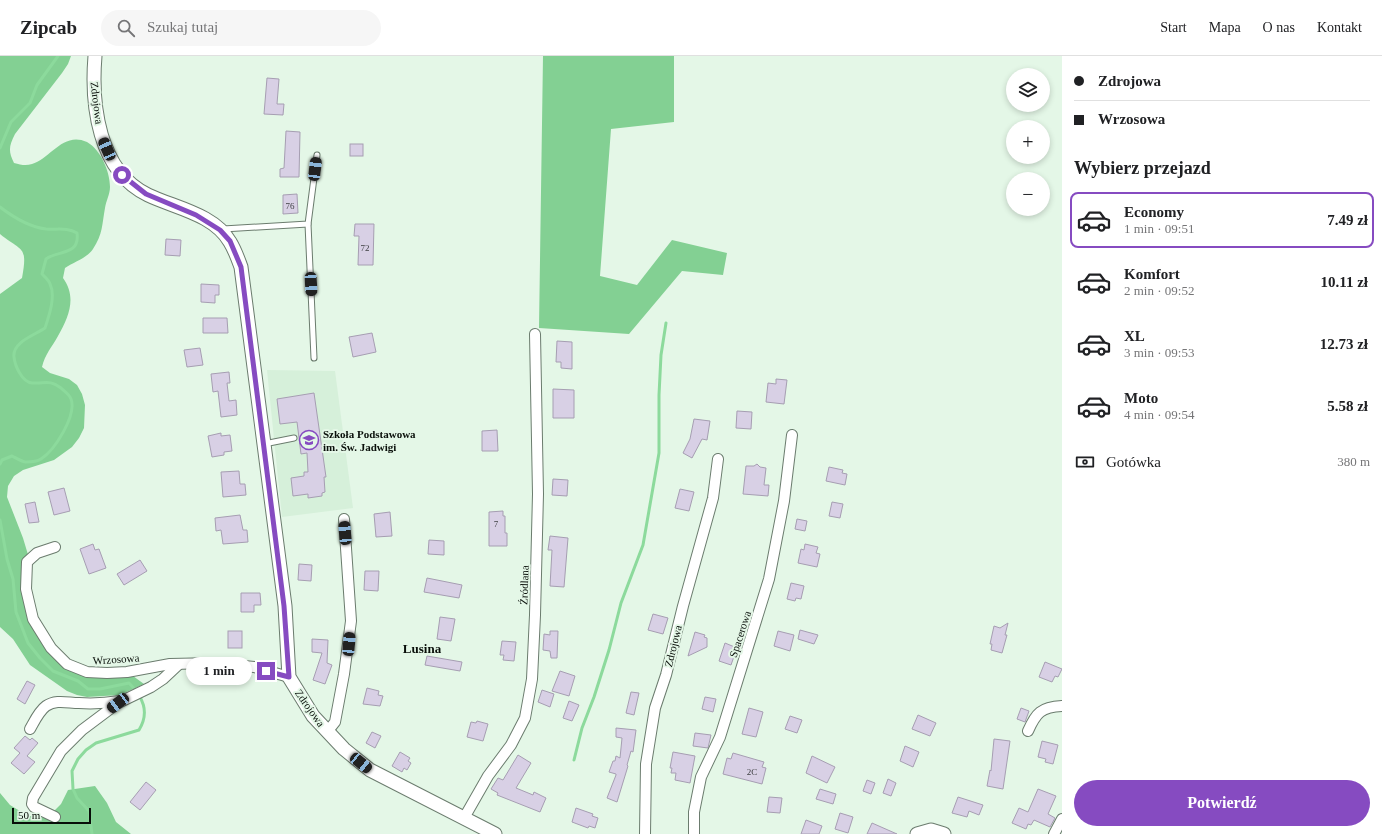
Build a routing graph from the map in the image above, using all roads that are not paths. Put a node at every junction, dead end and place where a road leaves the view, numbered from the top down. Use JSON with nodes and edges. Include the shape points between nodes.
{"nodes":[{"id":1,"x":95,"y":56,"type":"edge"},
{"id":2,"x":317,"y":155,"type":"dead end"},
{"id":3,"x":308,"y":224,"type":"junction"},
{"id":4,"x":220,"y":230,"type":"junction"},
{"id":5,"x":535,"y":334,"type":"dead end"},
{"id":6,"x":314,"y":358,"type":"dead end"},
{"id":7,"x":792,"y":435,"type":"dead end"},
{"id":8,"x":294,"y":438,"type":"dead end"},
{"id":9,"x":263,"y":444,"type":"junction"},
{"id":10,"x":718,"y":459,"type":"dead end"},
{"id":11,"x":344,"y":520,"type":"dead end"},
{"id":12,"x":55,"y":547,"type":"dead end"},
{"id":13,"x":179,"y":664,"type":"junction"},
{"id":14,"x":289,"y":677,"type":"junction"},
{"id":15,"x":122,"y":701,"type":"junction"},
{"id":16,"x":1062,"y":706,"type":"edge"},
{"id":17,"x":30,"y":729,"type":"dead end"},
{"id":18,"x":1028,"y":731,"type":"dead end"},
{"id":19,"x":327,"y":732,"type":"junction"},
{"id":20,"x":55,"y":816,"type":"dead end"},
{"id":21,"x":464,"y":818,"type":"junction"},
{"id":22,"x":1062,"y":819,"type":"edge"},
{"id":23,"x":495,"y":834,"type":"edge"},
{"id":24,"x":645,"y":834,"type":"edge"},
{"id":25,"x":694,"y":834,"type":"edge"},
{"id":26,"x":917,"y":834,"type":"edge"},
{"id":27,"x":944,"y":834,"type":"edge"},
{"id":28,"x":1054,"y":834,"type":"edge"}],
"edges":[{"from":1,"to":4,"type":"street","name":"Zdrojowa","via":[[95,110],[101,136],[122,175],[146,194],[196,215]]},
{"from":2,"to":3,"type":"lane"},
{"from":3,"to":4,"type":"lane"},
{"from":3,"to":6,"type":"lane"},
{"from":4,"to":9,"type":"street","name":"Zdrojowa","via":[[230,241],[241,267]]},
{"from":5,"to":21,"type":"street","name":"Źródlana","via":[[538,494],[532,679],[525,718],[511,745],[488,776]]},
{"from":7,"to":25,"type":"street","name":"Spacerowa","via":[[784,501],[769,579],[720,737],[701,777],[694,812]]},
{"from":8,"to":9,"type":"lane"},
{"from":9,"to":14,"type":"street","name":"Zdrojowa","via":[[284,606]]},
{"from":10,"to":24,"type":"street","name":"Zdrojowa","via":[[713,498],[655,708],[646,764]]},
{"from":11,"to":19,"type":"street","via":[[351,621],[346,667],[335,722]]},
{"from":12,"to":13,"type":"street","name":"Wrzosowa","via":[[37,553],[27,562],[26,589],[33,619],[51,648],[67,664],[87,672],[106,674]]},
{"from":13,"to":14,"type":"street","name":"Wrzosowa","via":[[216,663],[254,667]]},
{"from":13,"to":15,"type":"street","via":[[151,687]]},
{"from":14,"to":19,"type":"street","name":"Zdrojowa","via":[[313,716]]},
{"from":15,"to":17,"type":"street","via":[[52,703],[45,707]]},
{"from":15,"to":20,"type":"street","via":[[70,741],[61,751],[33,798],[34,807]]},
{"from":16,"to":18,"type":"street","via":[[1037,713]]},
{"from":19,"to":21,"type":"street","name":"Zdrojowa","via":[[370,770]]},
{"from":21,"to":23,"type":"street","name":"Zdrojowa"},
{"from":22,"to":28,"type":"street"},
{"from":26,"to":27,"type":"street","via":[[931,830]]}]}
